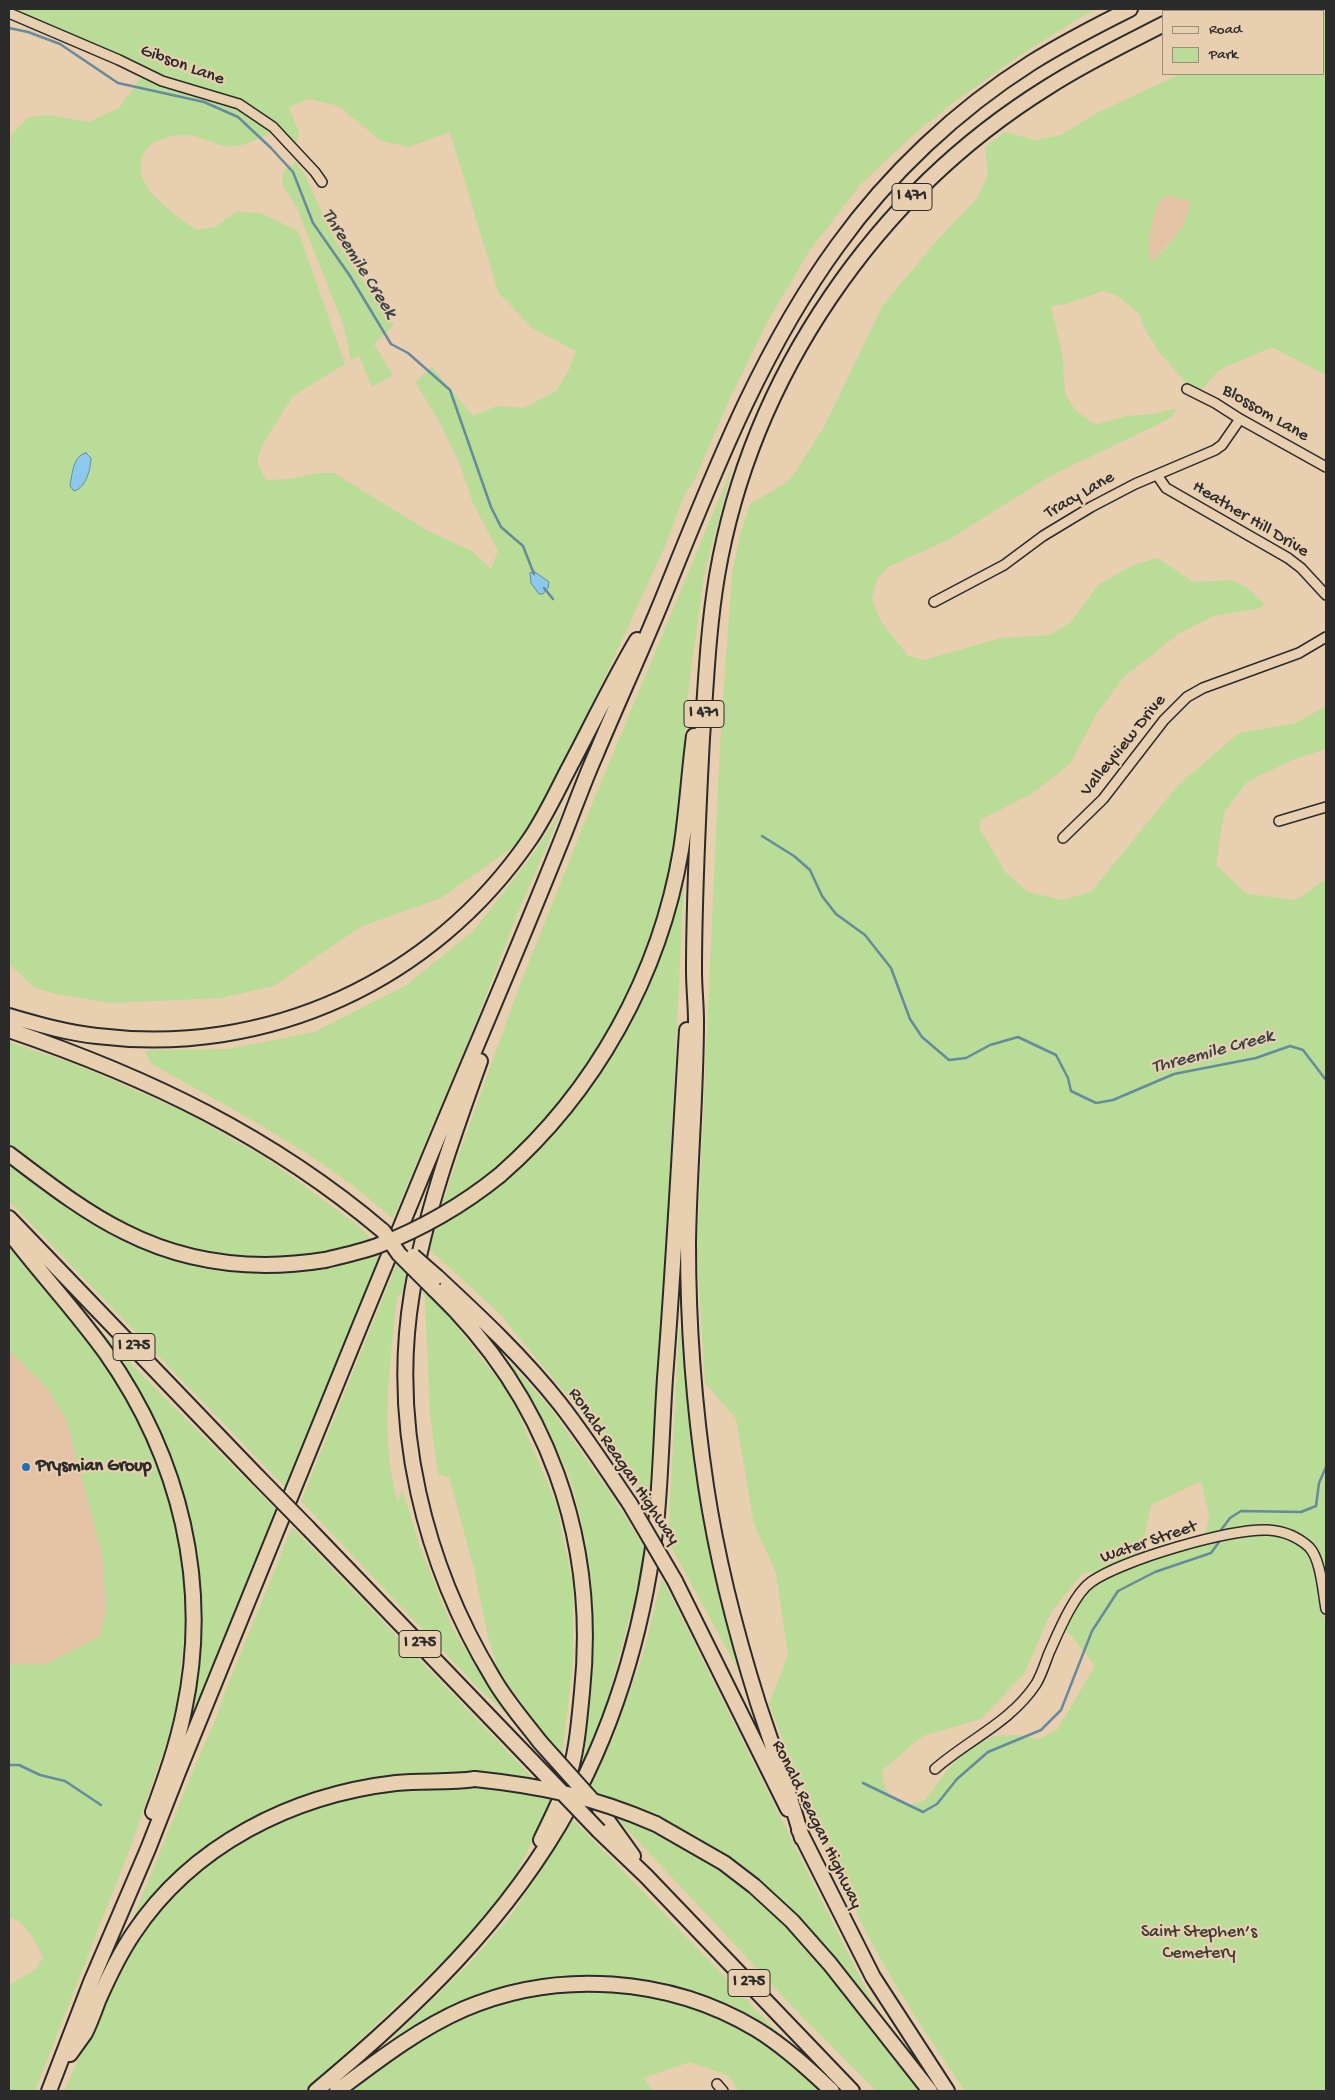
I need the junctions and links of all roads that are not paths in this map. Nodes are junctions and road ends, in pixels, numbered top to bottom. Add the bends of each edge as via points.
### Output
1 (1130, 9) edge
2 (9, 13) edge
3 (1162, 25) edge
4 (322, 182) dead end
5 (1187, 390) dead end
6 (1240, 419) junction
7 (1326, 467) edge
8 (1157, 475) junction
9 (1326, 595) edge
10 (934, 602) dead end
11 (659, 608) junction
12 (710, 632) junction
13 (1326, 636) edge
14 (1326, 806) edge
15 (1279, 821) dead end
16 (1063, 838) dead end
17 (694, 977) junction
18 (496, 1000) junction
19 (9, 1016) edge
20 (9, 1030) edge
21 (9, 1154) edge
22 (9, 1218) edge
23 (9, 1232) edge
24 (436, 1283) junction
25 (1326, 1609) edge
26 (935, 1769) dead end
27 (802, 1838) junction
28 (138, 1872) junction
29 (646, 1876) junction
30 (522, 1882) junction
31 (58, 2071) junction
32 (49, 2091) edge
33 (316, 2091) edge
34 (337, 2091) edge
35 (832, 2091) edge
36 (852, 2091) edge
37 (930, 2091) edge
38 (947, 2091) edge

1 - 11 highway, I 471 via 1026,66 986,96 915,156 854,224 776,342 746,402
2 - 4 street, Gibson Lane via 162,81 239,104 273,127
3 - 12 highway, I 471 via 1046,87 999,121 928,181 890,220 841,281 802,341 750,456 724,545
5 - 6 street, Blossom Lane
6 - 7 street, Blossom Lane
6 - 8 street, Tracy Lane via 1215,450
8 - 9 street, Heather Hill Drive via 1166,488 1288,558
8 - 10 street, Tracy Lane via 1088,508 1004,565
11 - 18 highway, I 471 via 593,760
11 - 19 highway via 611,685 531,838 502,877 473,908 405,964 364,988 314,1011 273,1024 208,1036 160,1040 96,1036
12 - 17 highway, I 471 via 701,768
12 - 21 highway, bridge via 681,851 671,898 632,1003 579,1090 526,1152 468,1200 376,1246 325,1260 294,1265 229,1264 165,1249 126,1233
13 - 16 street, Valleyview Drive via 1299,653 1203,688 1187,698 1164,720 1103,799
14 - 15 street
17 - 27 highway via 696,1016 688,1241 689,1308 701,1452 712,1520 742,1646
17 - 30 highway via 688,1013 657,1513 644,1603 627,1665 596,1752 569,1809
18 - 28 highway
18 - 29 highway, bridge via 486,1042 441,1174 412,1295 407,1414 419,1496 441,1572 457,1612 494,1680 540,1742 612,1824
20 - 24 highway, Ronald Reagan Highway, bridge via 111,1067 202,1109 298,1167 355,1208
22 - 29 highway, I 275, bridge
23 - 28 highway via 106,1353 140,1405 163,1456 184,1526 194,1607 192,1667 177,1741 148,1824
24 - 27 highway, Ronald Reagan Highway, bridge via 509,1345 586,1439 630,1504 674,1581
24 - 30 highway via 486,1346 534,1419 562,1488 575,1532 581,1569 586,1661 578,1731 567,1781
25 - 26 street, Water Street via 1316,1558 1310,1548 1287,1534 1269,1530 1244,1532 1201,1540 1143,1558 1096,1579 1084,1589 1059,1631 1036,1684 1011,1713
27 - 38 highway, Ronald Reagan Highway via 873,1976
28 - 31 highway
29 - 36 highway, I 275
30 - 33 highway via 464,1954
31 - 32 highway
31 - 37 highway, bridge via 85,2032 108,1978 133,1933 182,1877 233,1837 282,1812 338,1794 397,1783 475,1780 536,1786 591,1799 656,1824 730,1868 792,1921
34 - 35 highway via 403,2043 464,2009 532,1988 587,1983 664,1992 712,2008 757,2030

